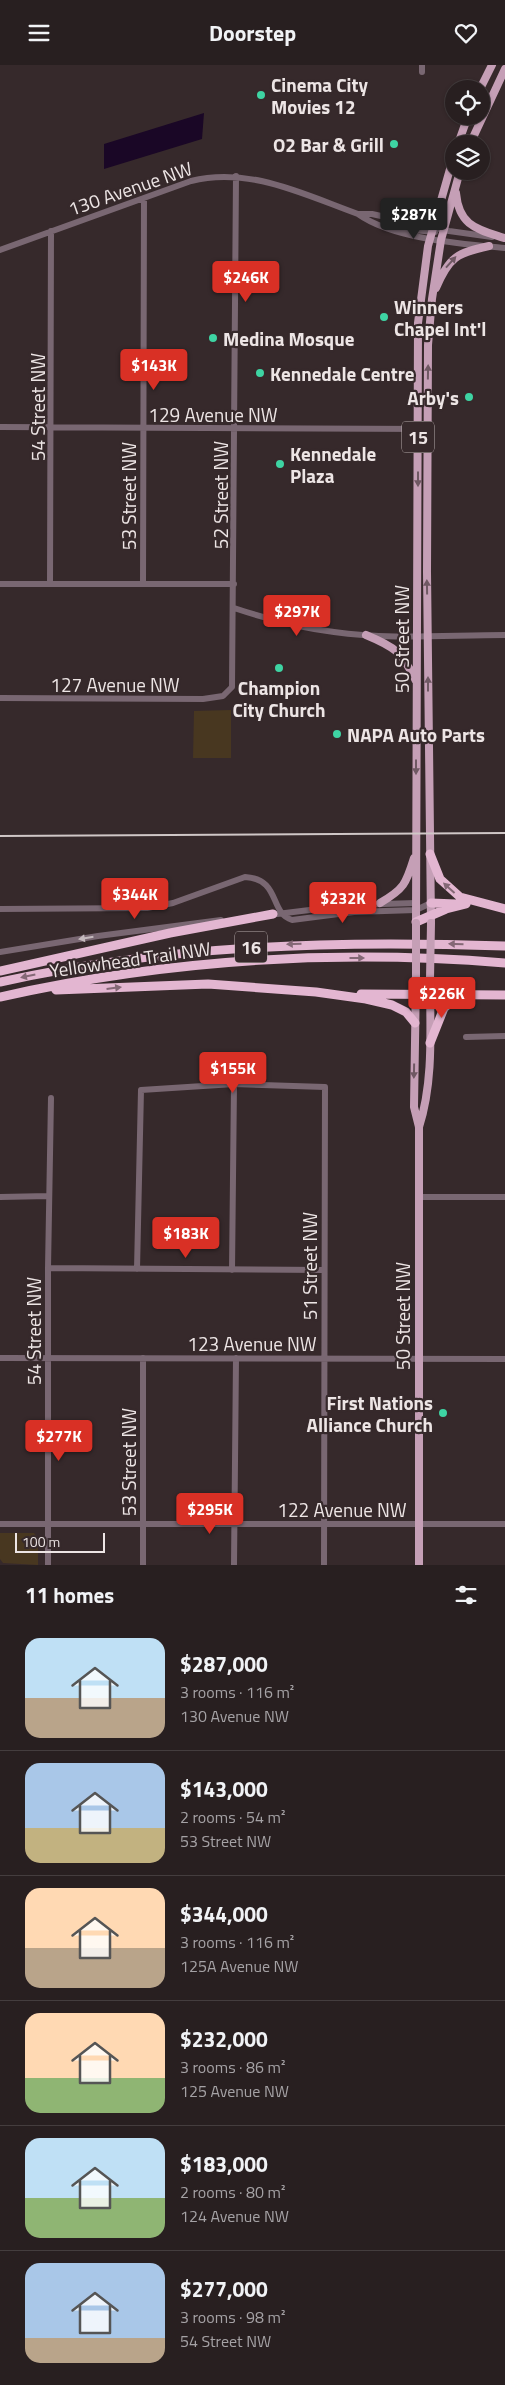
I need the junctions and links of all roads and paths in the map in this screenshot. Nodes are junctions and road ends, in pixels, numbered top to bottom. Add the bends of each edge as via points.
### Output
1 (492, 65) edge
2 (505, 69) edge
3 (484, 80) edge
4 (474, 135) edge
5 (236, 176) junction
6 (447, 180) edge
7 (458, 180) edge
8 (456, 186) junction
9 (144, 198) junction
10 (358, 214) junction
11 (443, 230) junction
12 (51, 231) junction
13 (431, 233) junction
14 (505, 239) edge
15 (441, 240) junction
16 (489, 246) junction
17 (505, 248) edge
18 (0, 250) edge
19 (432, 299) junction
20 (0, 427) edge
21 (52, 428) junction
22 (143, 428) junction
23 (235, 429) junction
24 (418, 429) junction
25 (427, 429) junction
26 (0, 584) edge
27 (50, 584) junction
28 (143, 584) junction
29 (234, 584) junction
30 (234, 608) junction
31 (366, 635) junction
32 (416, 635) junction
33 (428, 635) junction
34 (505, 635) edge
35 (417, 683) junction
36 (229, 693) joint
37 (0, 698) edge
38 (416, 852) junction
39 (430, 854) junction
40 (380, 903) junction
41 (431, 903) junction
42 (466, 904) junction
43 (484, 905) junction
44 (416, 907) junction
45 (0, 909) edge
46 (505, 909) edge
47 (278, 914) junction
48 (431, 919) junction
49 (416, 922) junction
50 (505, 946) edge
51 (0, 952) edge
52 (505, 963) edge
53 (0, 971) edge
54 (0, 982) edge
55 (30, 990) junction
56 (316, 992) junction
57 (415, 995) junction
58 (430, 995) junction
59 (458, 995) junction
60 (505, 995) edge
61 (0, 997) edge
62 (415, 1023) junction
63 (505, 1036) edge
64 (466, 1037) dead end
65 (430, 1043) junction
66 (234, 1084) junction
67 (51, 1097) dead end
68 (419, 1127) junction
69 (49, 1196) junction
70 (0, 1197) edge
71 (418, 1197) junction
72 (505, 1197) edge
73 (48, 1268) junction
74 (137, 1269) junction
75 (232, 1270) junction
76 (324, 1270) junction
77 (0, 1358) edge
78 (48, 1358) junction
79 (143, 1358) junction
80 (236, 1358) junction
81 (324, 1358) junction
82 (418, 1358) junction
83 (505, 1359) edge
84 (0, 1524) edge
85 (48, 1524) junction
86 (143, 1524) junction
87 (235, 1524) junction
88 (420, 1524) junction
89 (505, 1524) edge
90 (324, 1525) junction
91 (48, 1565) edge
92 (142, 1565) edge
93 (234, 1565) edge
94 (324, 1565) edge
95 (419, 1565) edge

1 - 3 main road
2 - 4 main road
5 - 9 street, 130 Avenue NW via 198,179
5 - 10 street, 130 Avenue NW via 274,184
5 - 23 street, 52 Street NW
6 - 13 main road, 50 Street NW / 15
7 - 8 main road, 50 Street NW
8 - 11 main road, 50 Street NW
8 - 14 main road via 458,207 466,220 477,229
9 - 12 street, 130 Avenue NW
9 - 22 street, 53 Street NW
10 - 13 street, 130 Avenue NW via 372,214
10 - 13 street, 130 Avenue NW via 397,230
11 - 13 street
11 - 14 street
11 - 15 main road, 50 Street NW
12 - 18 street, 130 Avenue NW
12 - 21 street, 54 Street NW
13 - 15 street
13 - 24 main road, 50 Street NW / 15 via 418,323
15 - 16 street
15 - 19 main road, 50 Street NW
16 - 17 street
19 -> 16 main road via 445,267 453,259 463,252
25 -> 19 main road, 50 Street NW / 15
20 - 21 street, 129 Avenue NW
21 - 22 street, 129 Avenue NW
21 - 27 street, 54 Street NW
22 - 23 street, 129 Avenue NW
22 - 28 street, 53 Street NW
23 - 24 street, 129 Avenue NW
23 - 29 street, 52 Street NW
24 - 25 street, 129 Avenue NW
24 -> 32 main road, 50 Street NW / 15
33 -> 25 main road, 50 Street NW / 15
26 - 27 street
27 - 28 street
28 - 29 street
29 - 30 street, 52 Street NW
30 - 31 street via 292,625
30 - 36 street, 52 Street NW via 234,681
31 - 32 street
31 - 35 main road via 400,653
32 - 33 street
32 - 35 main road, 50 Street NW
33 - 34 street
39 -> 33 main road, 50 Street NW
35 -> 38 main road, 50 Street NW
36 - 37 street, 127 Avenue NW via 219,698 203,699
38 - 40 main road via 406,883 396,894
38 - 44 main road, 50 Street NW
39 - 41 main road, 50 Street NW
43 -> 39 highway via 460,897 440,879
40 - 44 street
40 - 47 street
41 - 42 highway
41 - 44 main road
41 - 48 main road, 50 Street NW
42 - 43 highway
42 - 48 highway
43 - 46 highway
44 - 47 street via 295,920
44 - 49 main road, 50 Street NW
45 - 47 street via 147,908 173,903 245,877 266,884
47 -> 51 street via 192,923
47 - 53 highway via 170,933
48 - 49 highway
48 - 58 main road, 50 Street NW, bridge
49 - 57 main road, 50 Street NW, bridge
50 -> 54 highway, Yellowhead Trail NW / 16 via 278,945 130,959
55 -> 52 highway, Yellowhead Trail NW / 16 via 171,967 271,959 402,958
55 -> 56 highway via 208,984
55 - 61 highway, Yellowhead Trail NW / 16
56 - 57 highway
56 - 62 highway via 392,1005 406,1012
57 - 58 highway
57 - 62 main road, 50 Street NW
58 - 59 highway
58 - 65 main road, 50 Street NW
59 - 60 highway
59 - 65 highway via 444,1008
62 -> 68 main road, 50 Street NW via 414,1107
63 - 64 street
65 - 68 main road, 50 Street NW via 426,1106
66 - 74 street via 141,1090
66 - 75 street
66 - 76 street, 51 Street NW via 325,1087
67 - 69 street, 54 Street NW
68 - 71 main road, 50 Street NW
69 - 70 street
69 - 73 street, 54 Street NW
71 - 72 street
71 - 82 main road, 50 Street NW
73 - 74 street
73 - 78 street, 54 Street NW
74 - 75 street
75 - 76 street
76 - 81 street, 51 Street NW
77 - 78 street, 123 Avenue NW
78 - 79 street, 123 Avenue NW
78 - 85 street, 54 Street NW
79 - 80 street, 123 Avenue NW
79 - 86 street, 53 Street NW
80 - 81 street, 123 Avenue NW
80 - 87 street
81 - 82 street, 123 Avenue NW
81 - 90 street, 51 Street NW
82 - 83 street, 123 Avenue NW
82 - 88 main road, 50 Street NW
84 - 85 street, 122 Avenue NW
85 - 86 street, 122 Avenue NW
85 - 91 street, 54 Street NW
86 - 87 street, 122 Avenue NW
86 - 92 street, 53 Street NW
87 - 90 street, 122 Avenue NW
87 - 93 street
88 - 89 street, 122 Avenue NW
88 - 90 street, 122 Avenue NW
88 - 95 main road, 50 Street NW
90 - 94 street, 51 Street NW

